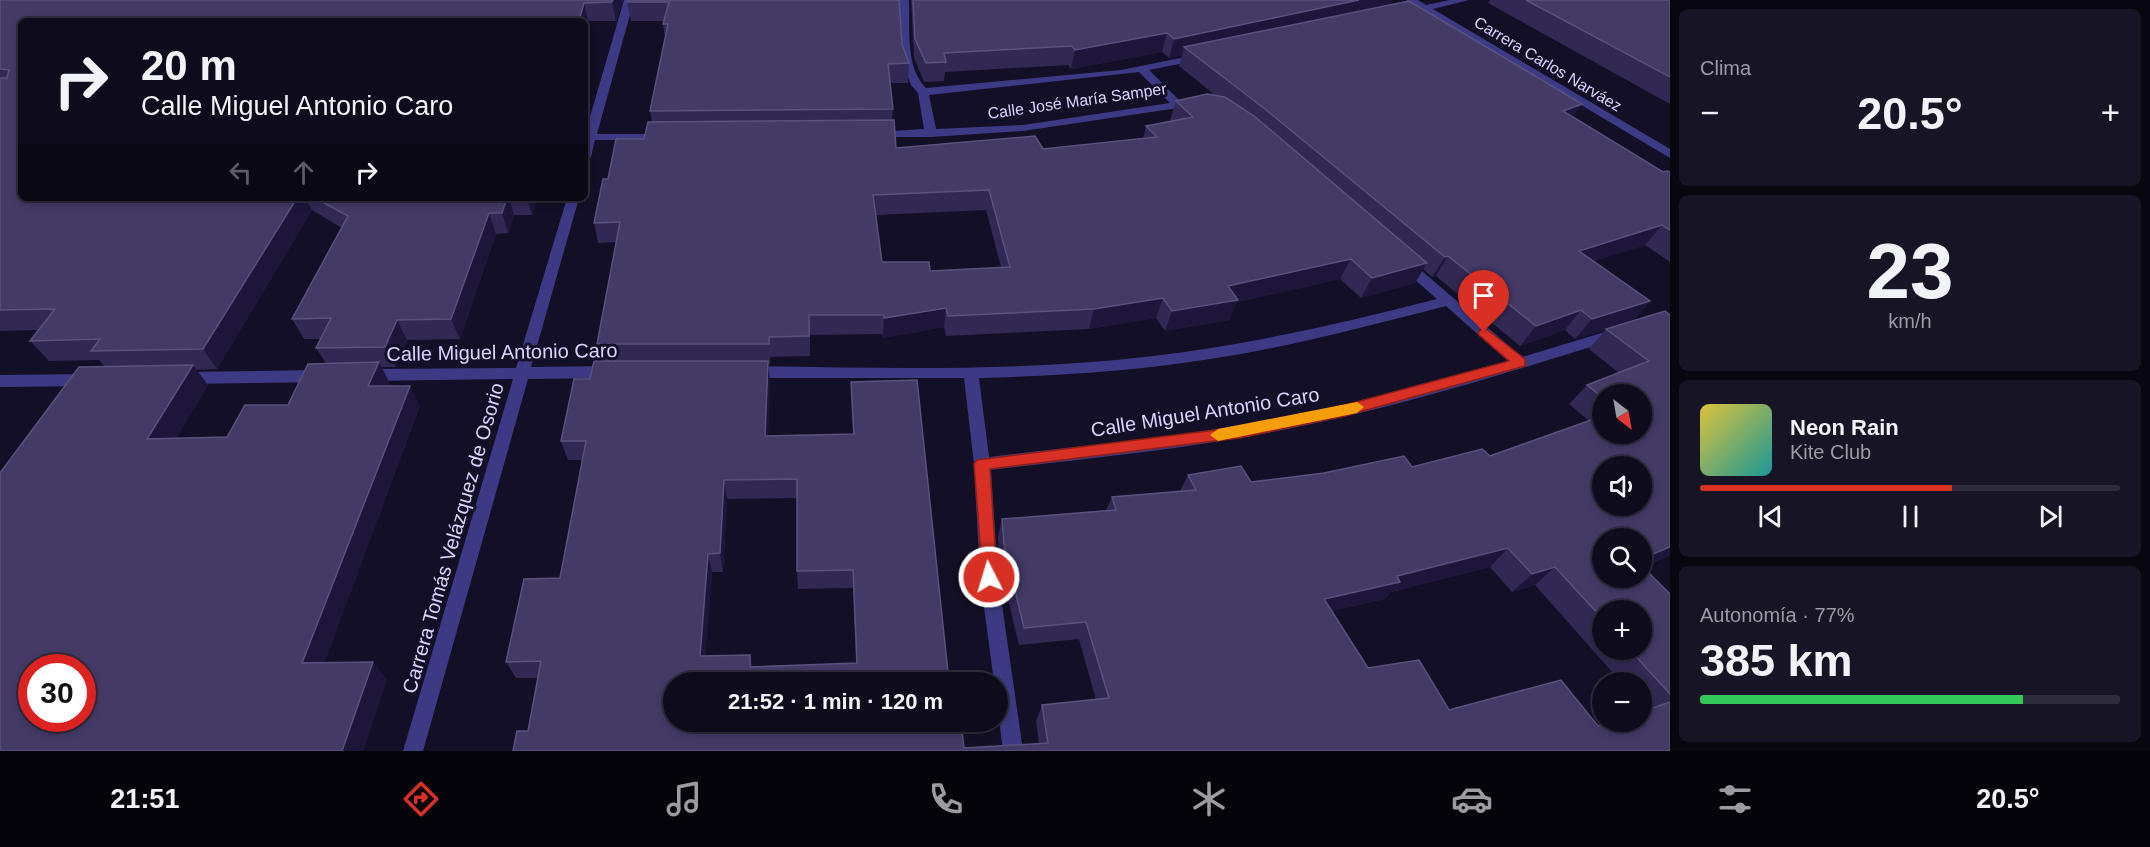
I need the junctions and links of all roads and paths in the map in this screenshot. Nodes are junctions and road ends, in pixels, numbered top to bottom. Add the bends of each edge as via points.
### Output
1 (629, 0) edge
2 (904, 0) edge
3 (1411, 0) edge
4 (1464, 0) edge
5 (1425, 8) junction
6 (1392, 15) edge
7 (1215, 54) edge
8 (1142, 69) junction
9 (923, 92) junction
10 (1178, 105) junction
11 (1212, 108) edge
12 (931, 134) junction
13 (859, 135) edge
14 (588, 137) edge
15 (680, 137) edge
16 (1670, 154) edge
17 (572, 201) edge
18 (1395, 255) edge
19 (1448, 301) junction
20 (1638, 326) edge
21 (1520, 363) junction
22 (523, 372) junction
23 (629, 372) edge
24 (735, 372) edge
25 (971, 373) junction
26 (167, 379) edge
27 (69, 380) junction
28 (107, 380) edge
29 (0, 381) edge
30 (56, 399) edge
31 (982, 464) junction
32 (413, 751) edge
33 (1013, 751) edge

1 - 14 street
2 - 9 street via 909,67 915,85
3 - 5 street, Carrera Carlos Narváez
4 - 5 street
5 - 6 street
5 - 16 street, Carrera Carlos Narváez
7 - 8 street, Calle José María Samper
8 - 9 street, Calle José María Samper
8 - 10 street, Calle José María Samper
9 - 12 street
10 - 11 street
10 - 12 street, Calle José María Samper via 1023,128
12 - 13 street, Calle José María Samper
14 - 15 street
17 - 22 street, Carrera Tomás Velázquez de Osorio
18 - 19 street
19 - 21 street
19 - 25 street via 1208,354
20 - 21 street, Calle Miguel Antonio Caro
21 - 31 street, Calle Miguel Antonio Caro via 1345,411 1239,432
22 - 23 street, Calle Miguel Antonio Caro
22 - 26 street, Calle Miguel Antonio Caro
22 - 32 street, Carrera Tomás Velázquez de Osorio
24 - 25 street
25 - 31 street
27 - 28 street
27 - 29 street
27 - 30 street
31 - 33 street via 989,577

